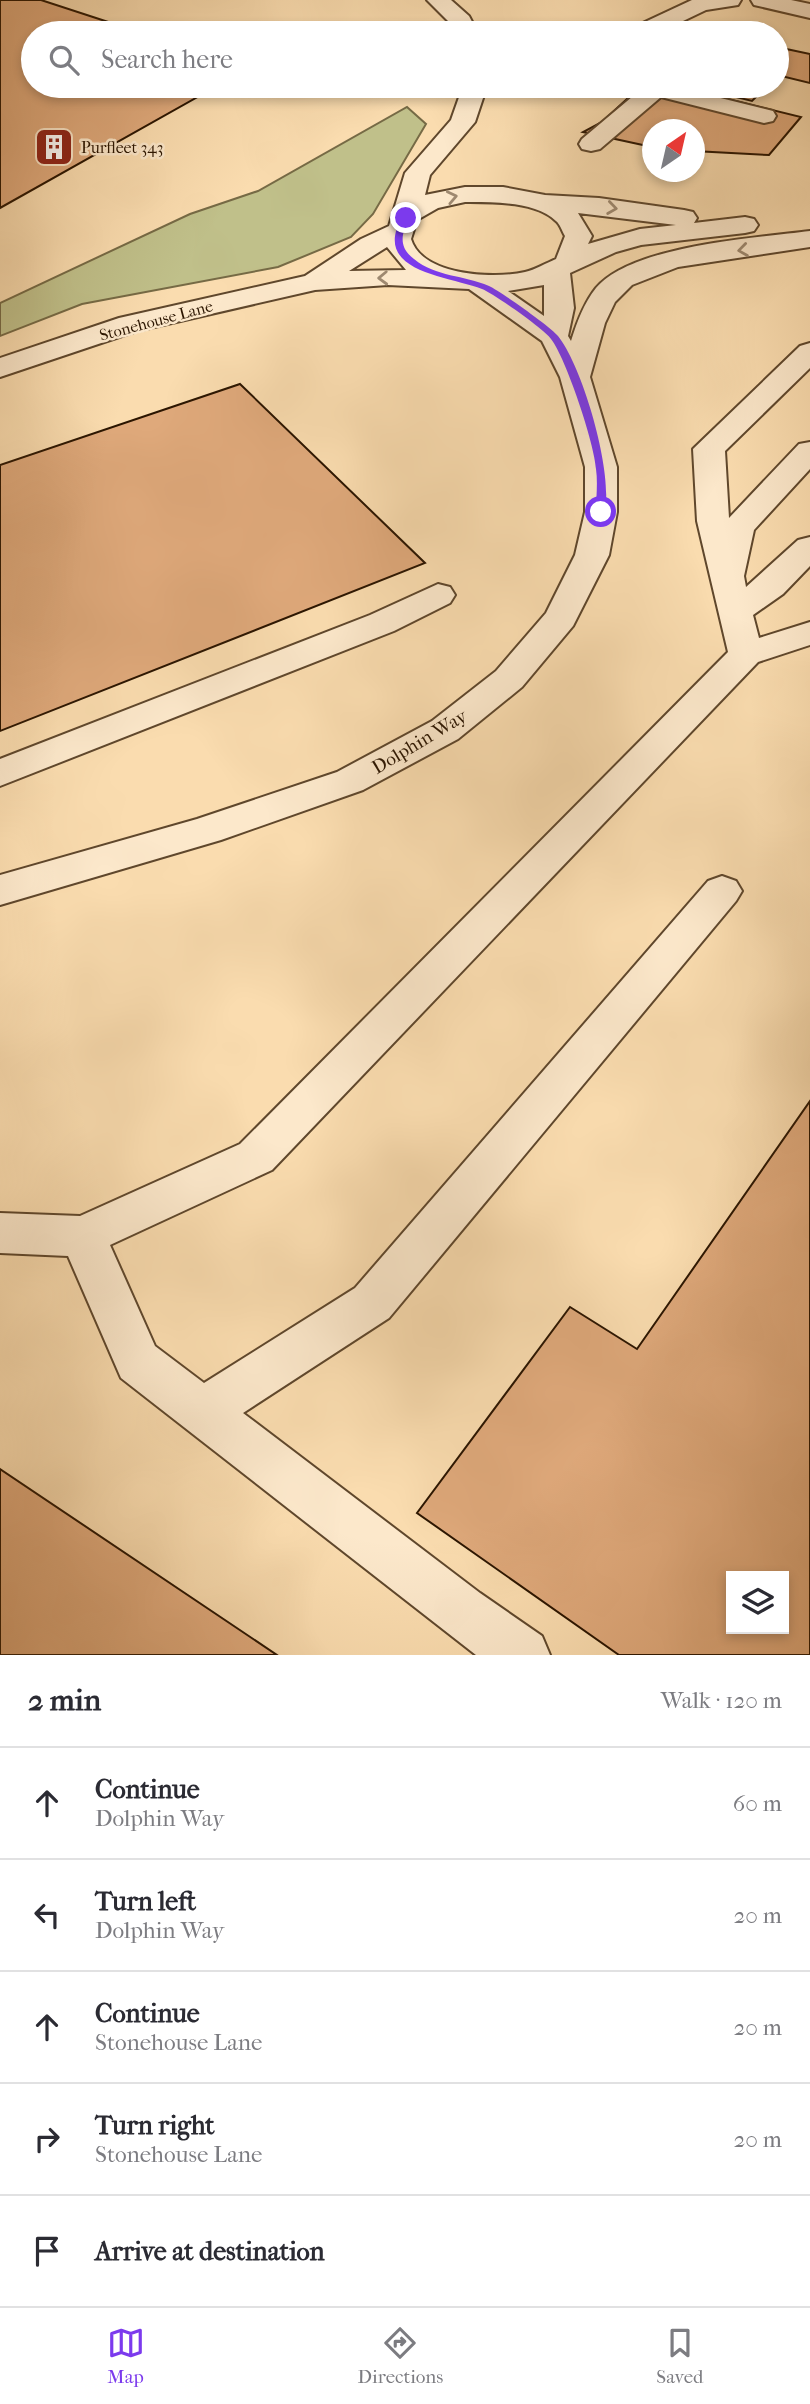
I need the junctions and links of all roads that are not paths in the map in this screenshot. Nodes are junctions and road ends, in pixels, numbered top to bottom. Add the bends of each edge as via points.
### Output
1 (438, 0) edge
2 (730, 0) edge
3 (762, 0) edge
4 (810, 11) edge
5 (461, 21) edge
6 (665, 21) edge
7 (471, 98) edge
8 (645, 98) edge
9 (692, 98) edge
10 (764, 116) dead end
11 (591, 144) dead end
12 (458, 158) junction
13 (536, 201) junction
14 (402, 225) junction
15 (745, 225) junction
16 (810, 228) edge
17 (810, 239) edge
18 (562, 266) junction
19 (451, 279) junction
20 (315, 282) junction
21 (479, 284) junction
22 (554, 337) junction
23 (810, 352) edge
24 (0, 368) edge
25 (575, 377) junction
26 (810, 451) edge
27 (810, 547) edge
28 (438, 595) dead end
29 (732, 595) junction
30 (810, 633) edge
31 (746, 654) junction
32 (0, 773) edge
33 (0, 890) edge
34 (722, 891) dead end
35 (0, 1233) edge
36 (83, 1236) junction
37 (202, 1412) junction
38 (523, 1655) edge

1 - 5 street
2 - 6 street via 701,4
3 - 4 street
7 - 12 street
8 - 11 street
9 - 10 street
12 - 13 street via 480,178
12 - 14 street via 418,173
14 -> 13 street, Stonehouse Lane via 419,208 458,195 482,193
13 -> 15 street, Stonehouse Lane
13 - 18 street, Stonehouse Lane via 574,224 577,250
14 - 19 street, Stonehouse Lane via 399,246 409,260
14 - 20 street, Stonehouse Lane
15 - 16 street, Stonehouse Lane
15 - 18 street, Stonehouse Lane via 640,237
17 -> 25 street via 674,261 628,276 607,293 591,320
18 - 21 street, Stonehouse Lane via 534,279
18 - 22 street
19 -> 20 street, Stonehouse Lane
19 - 21 street, Stonehouse Lane
20 - 24 street, Stonehouse Lane via 129,324
21 - 22 street, Dolphin Way
22 - 25 street, Dolphin Way
23 - 29 street via 709,449 713,521
25 - 33 street, Dolphin Way via 601,467 601,512 592,555 561,618 509,679 445,730 350,781 207,830
26 - 29 street via 738,528
27 - 29 street via 771,586
28 - 32 street via 382,623
29 - 31 street
30 - 31 street
31 - 36 street via 256,1157
34 - 37 street via 372,1303
35 - 36 street
36 - 37 street via 138,1362
37 - 38 street

